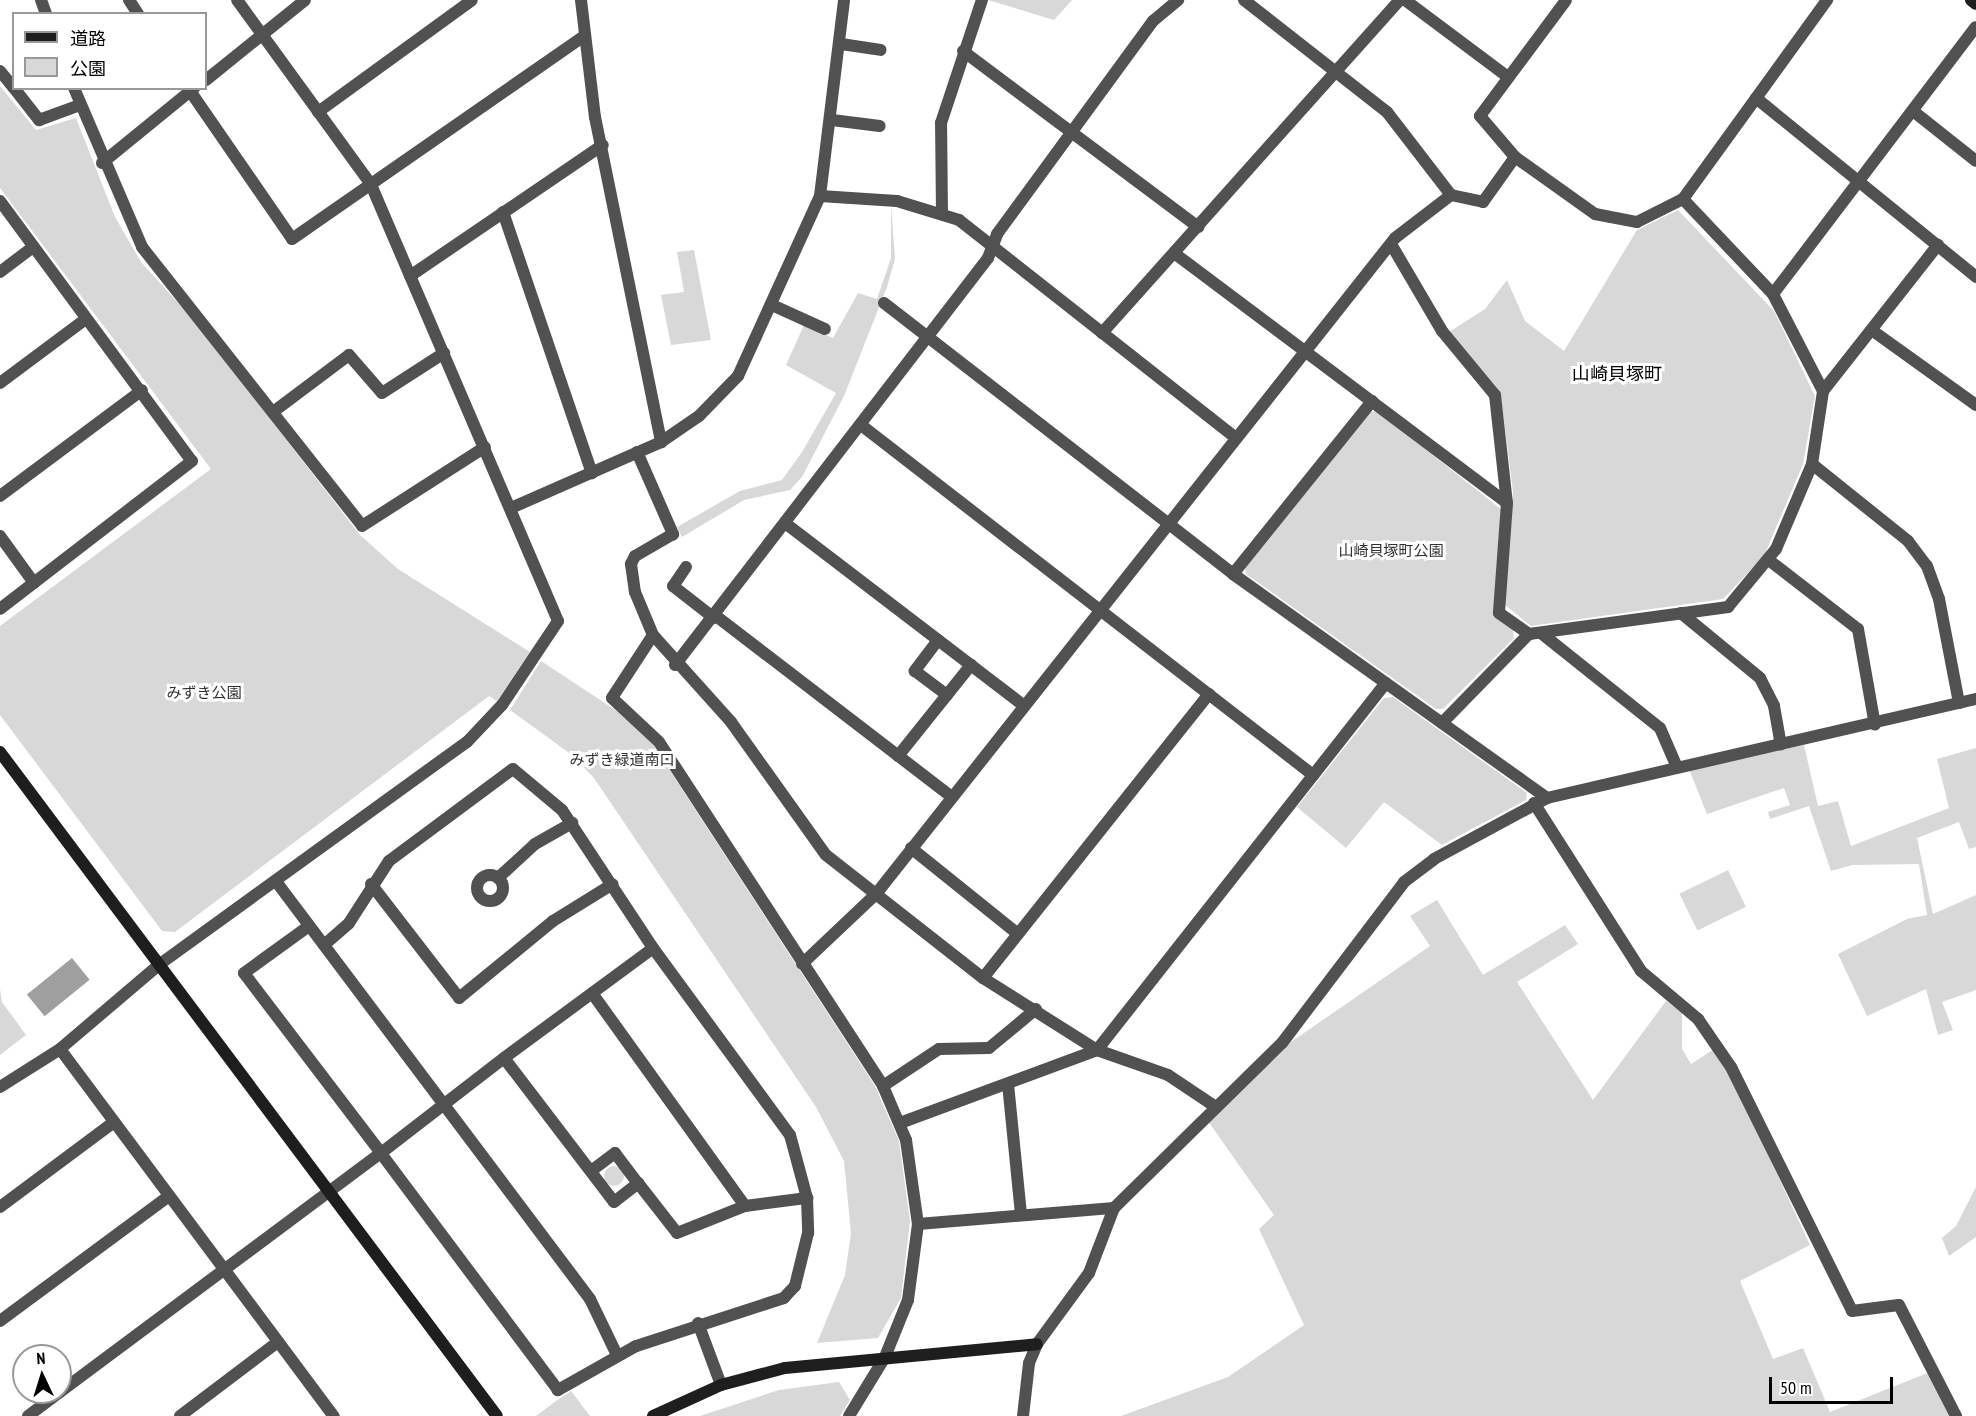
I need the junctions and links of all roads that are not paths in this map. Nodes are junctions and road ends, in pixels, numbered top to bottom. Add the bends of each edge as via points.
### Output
1 (237, 0) edge
2 (305, 0) edge
3 (472, 0) edge
4 (581, 0) edge
5 (844, 0) edge
6 (982, 0) edge
7 (1178, 0) edge
8 (1400, 0) edge
9 (1405, 0) edge
10 (1566, 0) edge
11 (1827, 0) edge
12 (1971, 0) edge
13 (1252, 2) edge
14 (1976, 4) edge
15 (1976, 27) edge
16 (262, 34) junction
17 (584, 36) junction
18 (842, 44) junction
19 (882, 50) dead end
20 (963, 51) junction
21 (1339, 70) junction
22 (0, 71) edge
23 (1508, 77) junction
24 (207, 79) edge
25 (12, 86) edge
26 (16, 90) edge
27 (75, 90) edge
28 (191, 90) edge
29 (1756, 98) junction
30 (80, 105) junction
31 (1914, 111) junction
32 (318, 112) junction
33 (832, 120) junction
34 (880, 126) dead end
35 (1071, 132) junction
36 (603, 145) junction
37 (1515, 157) junction
38 (1976, 161) edge
39 (102, 163) junction
40 (370, 183) junction
41 (1858, 183) junction
42 (1451, 195) junction
43 (820, 196) junction
44 (1683, 199) junction
45 (0, 201) edge
46 (503, 212) junction
47 (942, 213) junction
48 (1198, 227) junction
49 (1391, 244) junction
50 (1938, 245) junction
51 (33, 247) junction
52 (993, 247) junction
53 (1174, 253) junction
54 (0, 272) edge
55 (410, 276) junction
56 (1976, 277) edge
57 (1773, 294) junction
58 (884, 303) dead end
59 (772, 305) junction
60 (86, 319) junction
61 (825, 329) dead end
62 (1873, 331) junction
63 (1102, 333) junction
64 (928, 338) junction
65 (444, 353) junction
66 (1304, 353) junction
67 (0, 383) edge
68 (142, 390) junction
69 (1823, 392) junction
70 (1372, 401) junction
71 (1976, 405) edge
72 (273, 412) junction
73 (861, 425) junction
74 (1236, 438) junction
75 (661, 442) junction
76 (485, 447) junction
77 (637, 452) junction
78 (1812, 464) junction
79 (592, 473) junction
80 (0, 496) edge
81 (1507, 503) junction
82 (511, 508) junction
83 (785, 523) junction
84 (1168, 525) junction
85 (0, 536) edge
86 (1770, 561) junction
87 (686, 567) dead end
88 (1233, 574) junction
89 (34, 583) junction
90 (0, 609) edge
91 (1100, 609) junction
92 (1681, 613) junction
93 (715, 617) junction
94 (1535, 633) junction
95 (653, 635) junction
96 (938, 640) junction
97 (675, 665) junction
98 (971, 665) junction
99 (1386, 683) junction
100 (1209, 694) junction
101 (947, 695) junction
102 (1976, 699) edge
103 (1959, 703) junction
104 (1023, 705) junction
105 (1442, 723) junction
106 (1875, 725) junction
107 (1781, 744) junction
108 (1, 755) edge
109 (898, 756) junction
110 (1676, 765) junction
111 (1313, 775) junction
112 (951, 796) junction
113 (1546, 798) junction
114 (1534, 803) junction
115 (572, 823) junction
116 (911, 848) junction
117 (498, 878) dead end
118 (278, 884) junction
119 (371, 884) junction
120 (613, 884) junction
121 (876, 894) junction
122 (309, 926) junction
123 (1018, 934) junction
124 (324, 945) junction
125 (653, 948) junction
126 (160, 964) junction
127 (802, 964) junction
128 (983, 978) junction
129 (591, 993) junction
130 (1036, 1009) junction
131 (60, 1049) junction
132 (1097, 1050) junction
133 (504, 1058) junction
134 (1008, 1084) junction
135 (883, 1086) junction
136 (0, 1087) edge
137 (444, 1104) junction
138 (1216, 1107) junction
139 (114, 1122) junction
140 (900, 1123) junction
141 (381, 1153) junction
142 (591, 1171) junction
143 (638, 1183) junction
144 (329, 1190) junction
145 (169, 1196) junction
146 (807, 1198) junction
147 (745, 1206) junction
148 (0, 1207) edge
149 (1114, 1208) junction
150 (1021, 1214) junction
151 (918, 1224) junction
152 (225, 1269) junction
153 (0, 1321) edge
154 (698, 1323) junction
155 (278, 1342) junction
156 (1037, 1344) junction
157 (617, 1355) junction
158 (885, 1357) junction
159 (72, 1383) edge
160 (721, 1385) junction
161 (44, 1404) edge
162 (28, 1416) edge
163 (180, 1416) edge
164 (334, 1416) edge
165 (496, 1416) edge
166 (653, 1416) edge
167 (849, 1416) edge
168 (1023, 1416) edge
169 (1956, 1416) edge

1 - 16 street
2 - 16 street
3 - 32 street
4 - 17 street
5 - 18 street
6 - 20 street
7 - 35 street via 1153,21
8 - 21 street
9 - 23 street
10 - 23 street
11 - 29 street
12 - 14 street
13 - 21 street
15 - 31 street
16 - 24 street
16 - 32 street
17 - 36 street
17 - 40 street
18 - 19 street
18 - 33 street
20 - 35 street
20 - 47 street via 941,123
21 - 42 street via 1387,112
21 - 48 street
22 - 25 street
23 - 37 street via 1480,116
26 - 30 street via 39,120
27 - 30 street
28 - 39 street
28 - 40 street via 292,239
29 - 41 street
29 - 44 street
30 - 39 street
31 - 38 street
31 - 41 street
32 - 40 street
33 - 34 street
33 - 43 street
35 - 48 street
35 - 52 street
36 - 46 street
36 - 75 street
37 - 42 street via 1483,202
37 - 44 street via 1595,214 1637,222
39 - 72 street via 142,247
40 - 55 street
41 - 50 street
41 - 57 street
42 - 49 street
43 - 47 street via 897,201
43 - 59 street
44 - 57 street
45 - 51 street
46 - 55 street
46 - 79 street
47 - 52 street
48 - 53 street
49 - 66 street
49 - 81 street via 1442,331 1495,395
50 - 56 street
50 - 62 street
51 - 54 street
51 - 60 street
52 - 63 street
52 - 64 street
53 - 63 street
53 - 66 street
55 - 65 street
57 - 69 street
58 - 64 street
59 - 61 street
59 - 75 street via 738,376 699,416
60 - 67 street
60 - 68 street
62 - 69 street
62 - 71 street
63 - 74 street
64 - 73 street
64 - 84 street
65 - 72 street via 382,393 349,355
65 - 76 street
66 - 70 street
66 - 74 street
68 - 80 street
68 - 89 street via 192,461
69 - 78 street
70 - 81 street
70 - 88 street
72 - 76 street via 362,526
73 - 83 street
73 - 91 street
74 - 84 street
75 - 77 street
76 - 82 street
77 - 79 street
77 - 95 street via 673,534 634,556 631,564 634,592
78 - 86 street
78 - 103 street via 1908,541 1927,566 1939,599
79 - 82 street
81 - 94 street via 1499,613
82 - 118 street via 558,621 502,705 467,742 383,798
83 - 93 street
83 - 96 street
84 - 88 street
84 - 91 street
85 - 89 street
86 - 92 street via 1728,607
86 - 106 street via 1858,629
87 - 93 street via 673,586
88 - 99 street
89 - 90 street
91 - 100 street
91 - 104 street
92 - 94 street
92 - 107 street via 1760,678 1774,706
93 - 97 street
93 - 109 street
94 - 105 street
94 - 110 street via 1660,728
95 - 97 street
95 - 127 street via 612,698 650,729
96 - 98 street
96 - 101 street via 915,671
97 - 121 street via 731,722 826,855
98 - 101 street
98 - 104 street
99 - 105 street
99 - 111 street
100 - 111 street
100 - 123 street
101 - 109 street
102 - 103 street
103 - 106 street
104 - 112 street
105 - 113 street
106 - 107 street
107 - 110 street
108 - 126 street
109 - 112 street
110 - 113 street
111 - 132 street
112 - 116 street
113 - 114 street
114 - 138 street via 1452,846 1404,882 1282,1043
114 - 169 street via 1641,970 1698,1019 1731,1067 1852,1311 1899,1305
115 - 117 street via 535,844
115 - 119 street via 513,769 389,861
115 - 120 street
116 - 121 street
116 - 123 street
118 - 122 street
118 - 126 street
119 - 120 street via 459,998 553,921
119 - 124 street via 349,923
120 - 125 street
121 - 127 street
121 - 128 street
122 - 124 street
122 - 141 street via 244,973
123 - 128 street
124 - 137 street
125 - 129 street
125 - 146 street via 784,1123 800,1158
126 - 131 street
126 - 144 street
127 - 135 street
128 - 130 street
129 - 133 street
129 - 147 street
130 - 132 street
130 - 135 street via 989,1048 939,1049
131 - 136 street
131 - 139 street
132 - 134 street
132 - 138 street via 1168,1075
133 - 137 street
133 - 142 street
134 - 140 street
134 - 150 street
135 - 140 street
137 - 141 street
137 - 157 street via 590,1299
138 - 149 street
139 - 145 street
139 - 148 street
140 - 151 street
141 - 144 street
141 - 157 street via 558,1390
142 - 143 street via 615,1153
142 - 143 street via 614,1202
143 - 147 street via 677,1233
144 - 152 street
144 - 165 street
145 - 152 street
145 - 153 street
146 - 147 street
146 - 154 street via 804,1265 795,1287 784,1298
149 - 150 street
149 - 156 street via 1089,1273
150 - 151 street
151 - 158 street via 908,1300
152 - 155 street
152 - 159 street
154 - 157 street
154 - 160 street
155 - 163 street
155 - 164 street
156 - 158 street
156 - 168 street via 1029,1363
158 - 160 street via 785,1368
158 - 167 street
160 - 166 street
161 - 162 street

